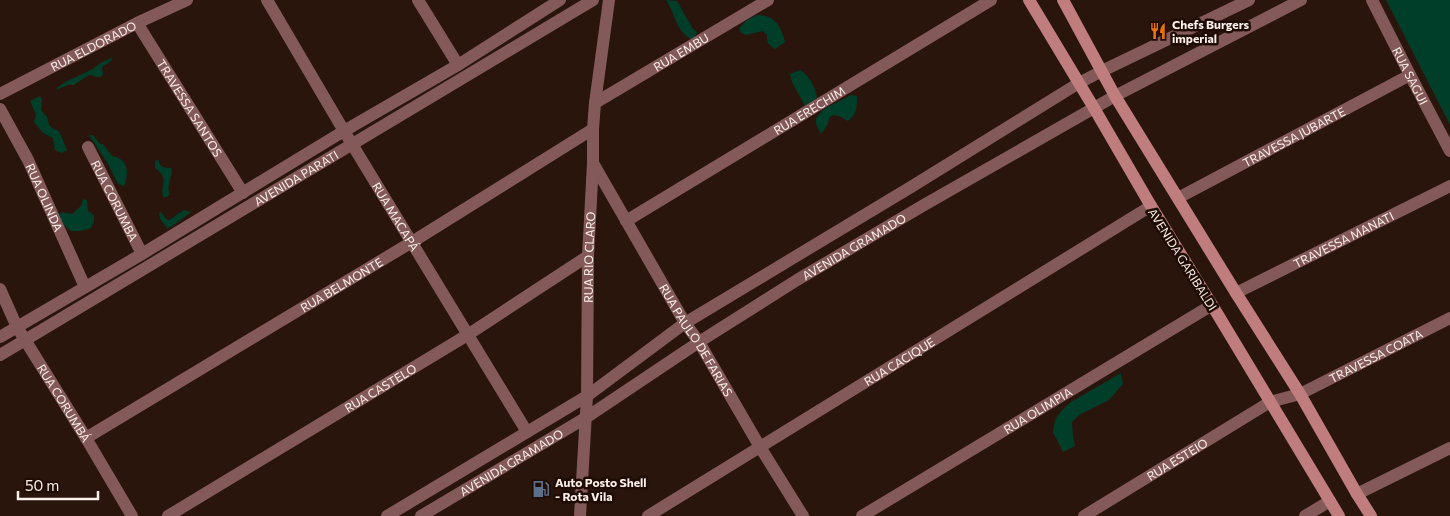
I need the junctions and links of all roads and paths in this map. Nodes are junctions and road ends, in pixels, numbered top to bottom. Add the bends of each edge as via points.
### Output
1 (187, 0) edge
2 (267, 0) edge
3 (418, 0) edge
4 (560, 0) edge
5 (593, 0) edge
6 (609, 0) edge
7 (768, 0) edge
8 (991, 0) edge
9 (1029, 0) edge
10 (1063, 0) edge
11 (1249, 0) edge
12 (1301, 0) edge
13 (1372, 0) edge
14 (137, 23) junction
15 (458, 65) junction
16 (1102, 71) junction
17 (1410, 75) junction
18 (1079, 83) junction
19 (0, 94) edge
20 (1115, 96) junction
21 (594, 103) junction
22 (1094, 108) junction
23 (0, 109) edge
24 (593, 129) junction
25 (344, 131) junction
26 (352, 145) junction
27 (88, 147) dead end
28 (1450, 151) edge
29 (593, 163) junction
30 (1450, 186) edge
31 (911, 187) junction
32 (243, 193) junction
33 (1178, 198) junction
34 (924, 205) junction
35 (1151, 206) junction
36 (626, 222) junction
37 (412, 242) junction
38 (142, 254) junction
39 (588, 256) junction
40 (784, 263) junction
41 (796, 280) junction
42 (85, 287) junction
43 (0, 289) edge
44 (1236, 293) junction
45 (1212, 305) junction
46 (1450, 318) edge
47 (685, 323) junction
48 (17, 327) junction
49 (469, 334) junction
50 (0, 337) edge
51 (26, 341) junction
52 (698, 342) junction
53 (0, 355) edge
54 (1300, 394) junction
55 (588, 396) junction
56 (1270, 402) junction
57 (587, 417) junction
58 (527, 432) junction
59 (86, 438) junction
60 (760, 447) junction
61 (1450, 448) edge
62 (1357, 494) junction
63 (1330, 501) junction
64 (132, 516) edge
65 (168, 516) edge
66 (387, 516) edge
67 (421, 516) edge
68 (580, 516) edge
69 (648, 516) edge
70 (803, 516) edge
71 (862, 516) edge
72 (1084, 516) edge
73 (1306, 516) edge
74 (1339, 516) edge
75 (1371, 516) edge

1 - 14 street, RUA ELDORADO
2 - 25 street, RUA MACAPÁ
3 - 15 street
4 - 15 street, AVENIDA PARATI
5 - 26 street, AVENIDA PARATI
6 - 21 street, RUA RIO CLARO
7 - 21 street, RUA EMBU
8 - 36 street, RUA ERECHIM
9 - 18 main road, AVENIDA GARIBALDI
10 - 16 main road
11 - 16 street, AVENIDA GRAMADO
12 - 20 street, AVENIDA GRAMADO
13 - 17 street, RUA SAGUI
14 - 19 street, RUA ELDORADO
14 - 32 street, TRAVESSA SANTOS
15 - 25 street, AVENIDA PARATI
16 - 18 street, AVENIDA GRAMADO
16 - 20 main road
17 - 28 street, RUA SAGUI
17 - 33 street, TRAVESSA JUBARTE
18 - 22 main road, AVENIDA GARIBALDI
18 - 31 street, AVENIDA GRAMADO
20 - 22 street, AVENIDA GRAMADO
20 - 33 main road
21 - 24 street, RUA RIO CLARO
22 - 34 street, AVENIDA GRAMADO
22 - 35 main road, AVENIDA GARIBALDI
23 - 42 street, RUA OLINDA via 28,160
24 - 29 street, RUA RIO CLARO
24 - 37 street, RUA BELMONTE
25 - 26 street, RUA MACAPÁ
25 - 32 street, AVENIDA PARATI
26 - 37 street, RUA MACAPÁ
26 - 51 street, AVENIDA PARATI
27 - 38 street, RUA CORUMBA
29 - 36 street, RUA PAULO DE FARIAS
29 - 39 street, RUA RIO CLARO
30 - 44 street, TRAVESSA MANATI
31 - 34 street
31 - 40 street, AVENIDA GRAMADO
32 - 38 street, AVENIDA PARATI
33 - 44 main road
34 - 41 street, AVENIDA GRAMADO
35 - 45 main road, AVENIDA GARIBALDI
35 - 60 street, RUA CACIQUE
36 - 47 street, RUA PAULO DE FARIAS
37 - 49 street, RUA MACAPÁ
37 - 59 street, RUA BELMONTE
38 - 42 street, AVENIDA PARATI
39 - 49 street, RUA CASTELO
39 - 55 street, RUA RIO CLARO
40 - 41 street
40 - 47 street, AVENIDA GRAMADO
41 - 52 street, AVENIDA GRAMADO
42 - 48 street, AVENIDA PARATI
43 - 48 street, RUA CORUMBÁ
44 - 54 main road
45 - 56 main road, AVENIDA GARIBALDI
45 - 71 street, RUA OLIMPIA
46 - 54 street, TRAVESSA COATA
47 - 52 street, RUA PAULO DE FARIAS
47 - 55 street, AVENIDA GRAMADO
48 - 50 street, AVENIDA PARATI
48 - 51 street, RUA CORUMBÁ
49 - 58 street, RUA MACAPÁ
49 - 65 street, RUA CASTELO
51 - 53 street, AVENIDA PARATI
51 - 59 street, RUA CORUMBÁ
52 - 57 street, AVENIDA GRAMADO
52 - 60 street, RUA PAULO DE FARIAS
54 - 56 street, TRAVESSA COATA
54 - 62 main road
55 - 57 street, RUA RIO CLARO
55 - 58 street, AVENIDA GRAMADO
56 - 63 main road, AVENIDA GARIBALDI
56 - 72 street, RUA ESTEIO
57 - 67 street, AVENIDA GRAMADO
57 - 68 street, RUA RIO CLARO
58 - 66 street, AVENIDA GRAMADO
59 - 64 street, RUA CORUMBÁ
60 - 69 street, RUA CACIQUE
60 - 70 street, RUA PAULO DE FARIAS
61 - 62 street
62 - 75 main road
63 - 73 street
63 - 74 main road, AVENIDA GARIBALDI

